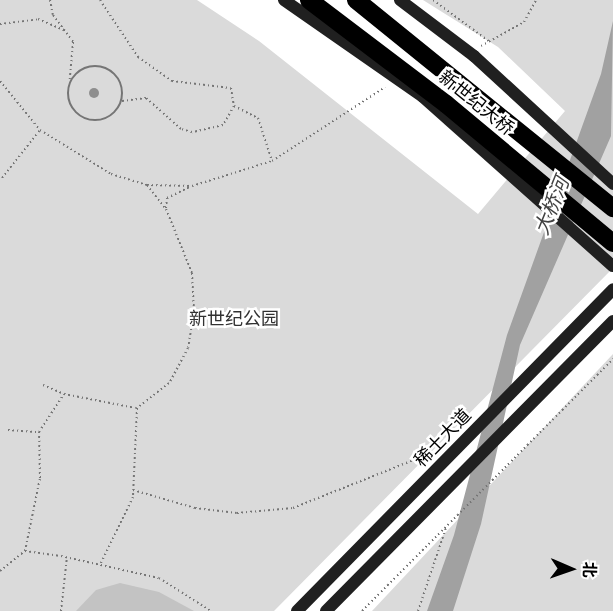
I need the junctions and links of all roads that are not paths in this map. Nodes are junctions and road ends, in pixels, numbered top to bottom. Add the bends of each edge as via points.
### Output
1 (284, 0) edge
2 (309, 0) edge
3 (356, 0) edge
4 (400, 0) edge
5 (613, 184) edge
6 (613, 208) edge
7 (613, 243) edge
8 (613, 266) edge
9 (613, 289) edge
10 (613, 321) edge
11 (297, 611) edge
12 (326, 611) edge

1 - 8 main road via 423,97
2 - 7 highway, 新世纪大桥 via 446,104
3 - 6 highway, 新世纪大桥
4 - 5 main road via 474,56
9 - 11 main road, 稀土大道
10 - 12 main road

